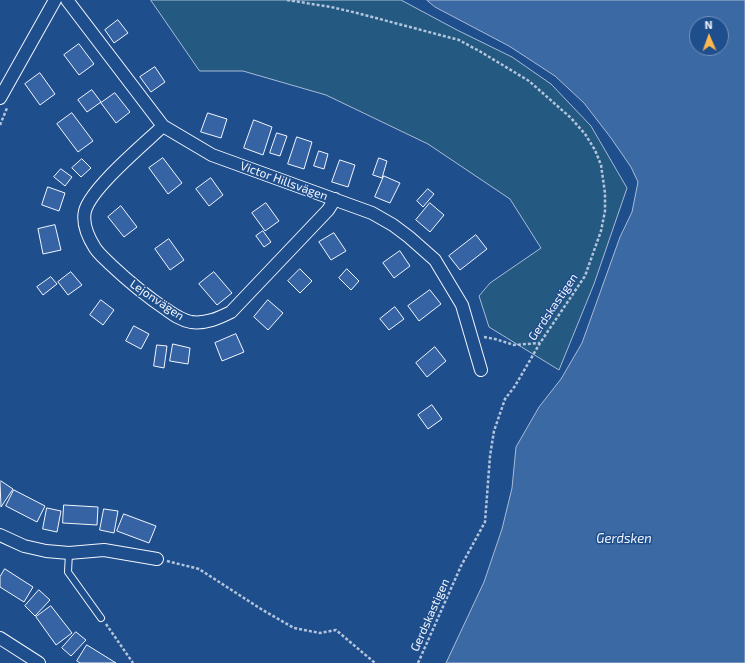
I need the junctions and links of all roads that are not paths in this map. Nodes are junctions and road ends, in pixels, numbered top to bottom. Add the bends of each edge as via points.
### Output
1 (55, 0) edge
2 (67, 0) edge
3 (0, 98) edge
4 (163, 126) junction
5 (335, 199) junction
6 (481, 370) dead end
7 (0, 535) edge
8 (69, 553) junction
9 (157, 559) road end
10 (101, 618) road end
11 (0, 638) edge
12 (38, 663) edge

1 - 3 street
2 - 4 street, Victor Hillsvägen
4 - 5 street, Victor Hillsvägen via 212,155
4 - 5 street, Lejonvägen via 107,179 89,201 84,222 96,250 127,281 181,319 206,322 232,312 328,210
5 - 6 street, Victor Hillsvägen via 372,212 409,237 435,260 462,305
7 - 8 street via 31,548
8 - 9 street via 104,550
8 - 10 lane via 68,572
11 - 12 street

